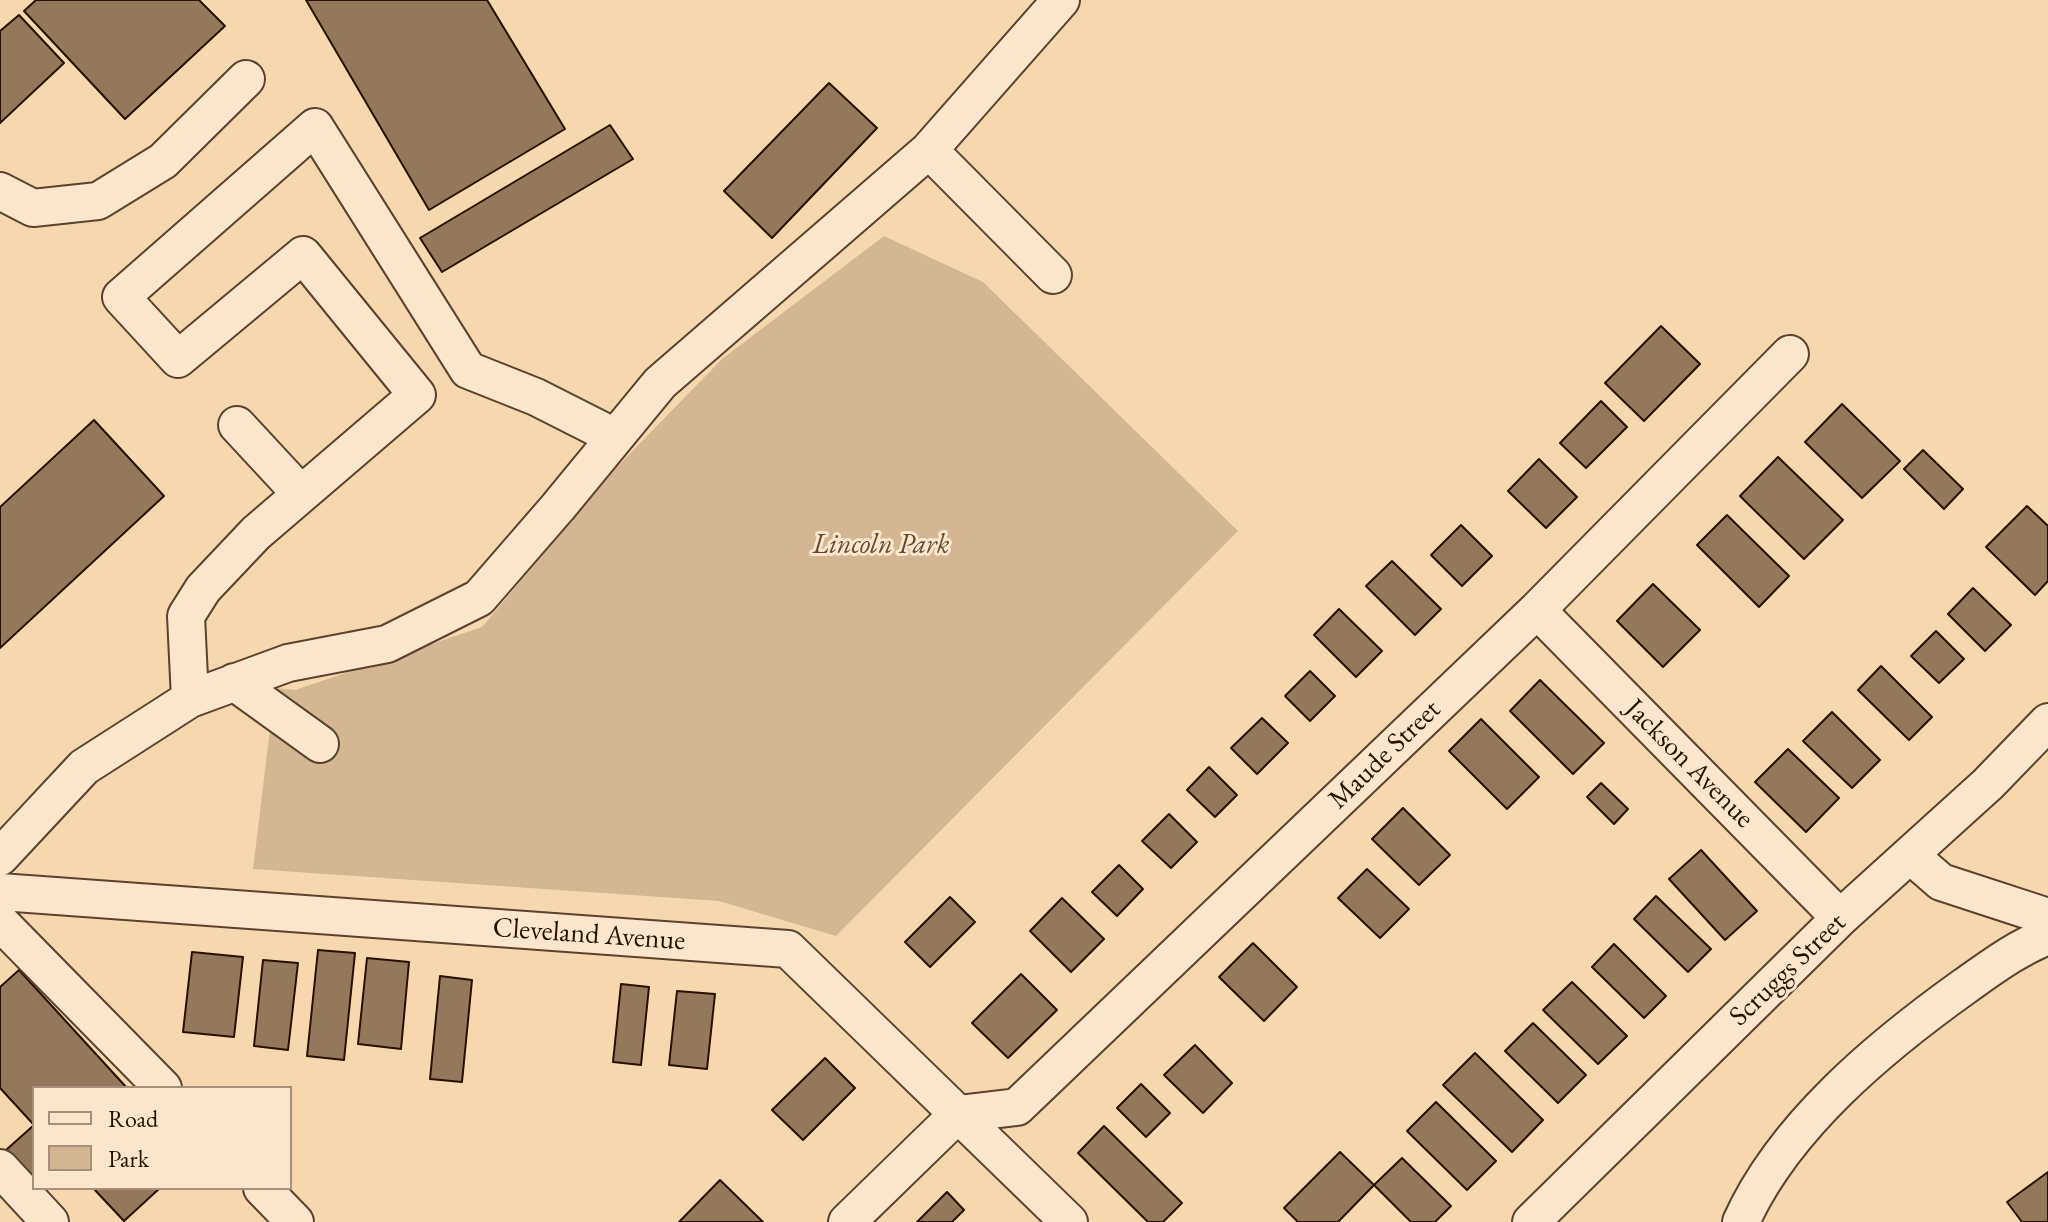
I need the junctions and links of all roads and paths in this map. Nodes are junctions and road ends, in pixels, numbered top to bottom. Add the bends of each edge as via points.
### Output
1 (1061, 0) edge
2 (246, 79) dead end
3 (929, 150) junction
4 (0, 191) edge
5 (1053, 275) dead end
6 (1790, 354) dead end
7 (237, 425) dead end
8 (615, 437) junction
9 (301, 494) junction
10 (1537, 610) junction
11 (234, 682) junction
12 (190, 699) junction
13 (2048, 722) edge
14 (320, 744) dead end
15 (1910, 855) junction
16 (0, 857) edge
17 (0, 892) edge
18 (2048, 917) edge
19 (1840, 918) junction
20 (0, 922) edge
21 (2048, 936) edge
22 (161, 1086) edge
23 (958, 1114) junction
24 (0, 1168) edge
25 (264, 1190) edge
26 (50, 1222) edge
27 (295, 1222) edge
28 (847, 1222) edge
29 (1069, 1222) edge
30 (1531, 1222) edge
31 (1741, 1222) edge

1 - 3 street
2 - 4 street via 163,161 98,201 33,208
3 - 5 street
3 - 8 street via 660,383
6 - 10 street, Maude Street
7 - 9 street
8 - 9 street via 468,370 315,127 121,297 178,359 303,255 417,395
8 - 11 street via 479,598 387,644 288,663
9 - 12 street via 203,589 186,616
10 - 19 street, Jackson Avenue
10 - 23 street, Maude Street via 1017,1107
11 - 12 street
11 - 14 street
12 - 16 street via 84,767
13 - 15 street, Scruggs Street
15 - 18 street via 1941,882
15 - 19 street, Scruggs Street
17 - 23 street, Cleveland Avenue via 788,949
19 - 30 street, Scruggs Street
20 - 22 street
21 - 31 street via 2022,947 1913,1023 1837,1093 1787,1147
23 - 28 street
23 - 29 street, Cleveland Avenue
24 - 26 street
25 - 27 street

